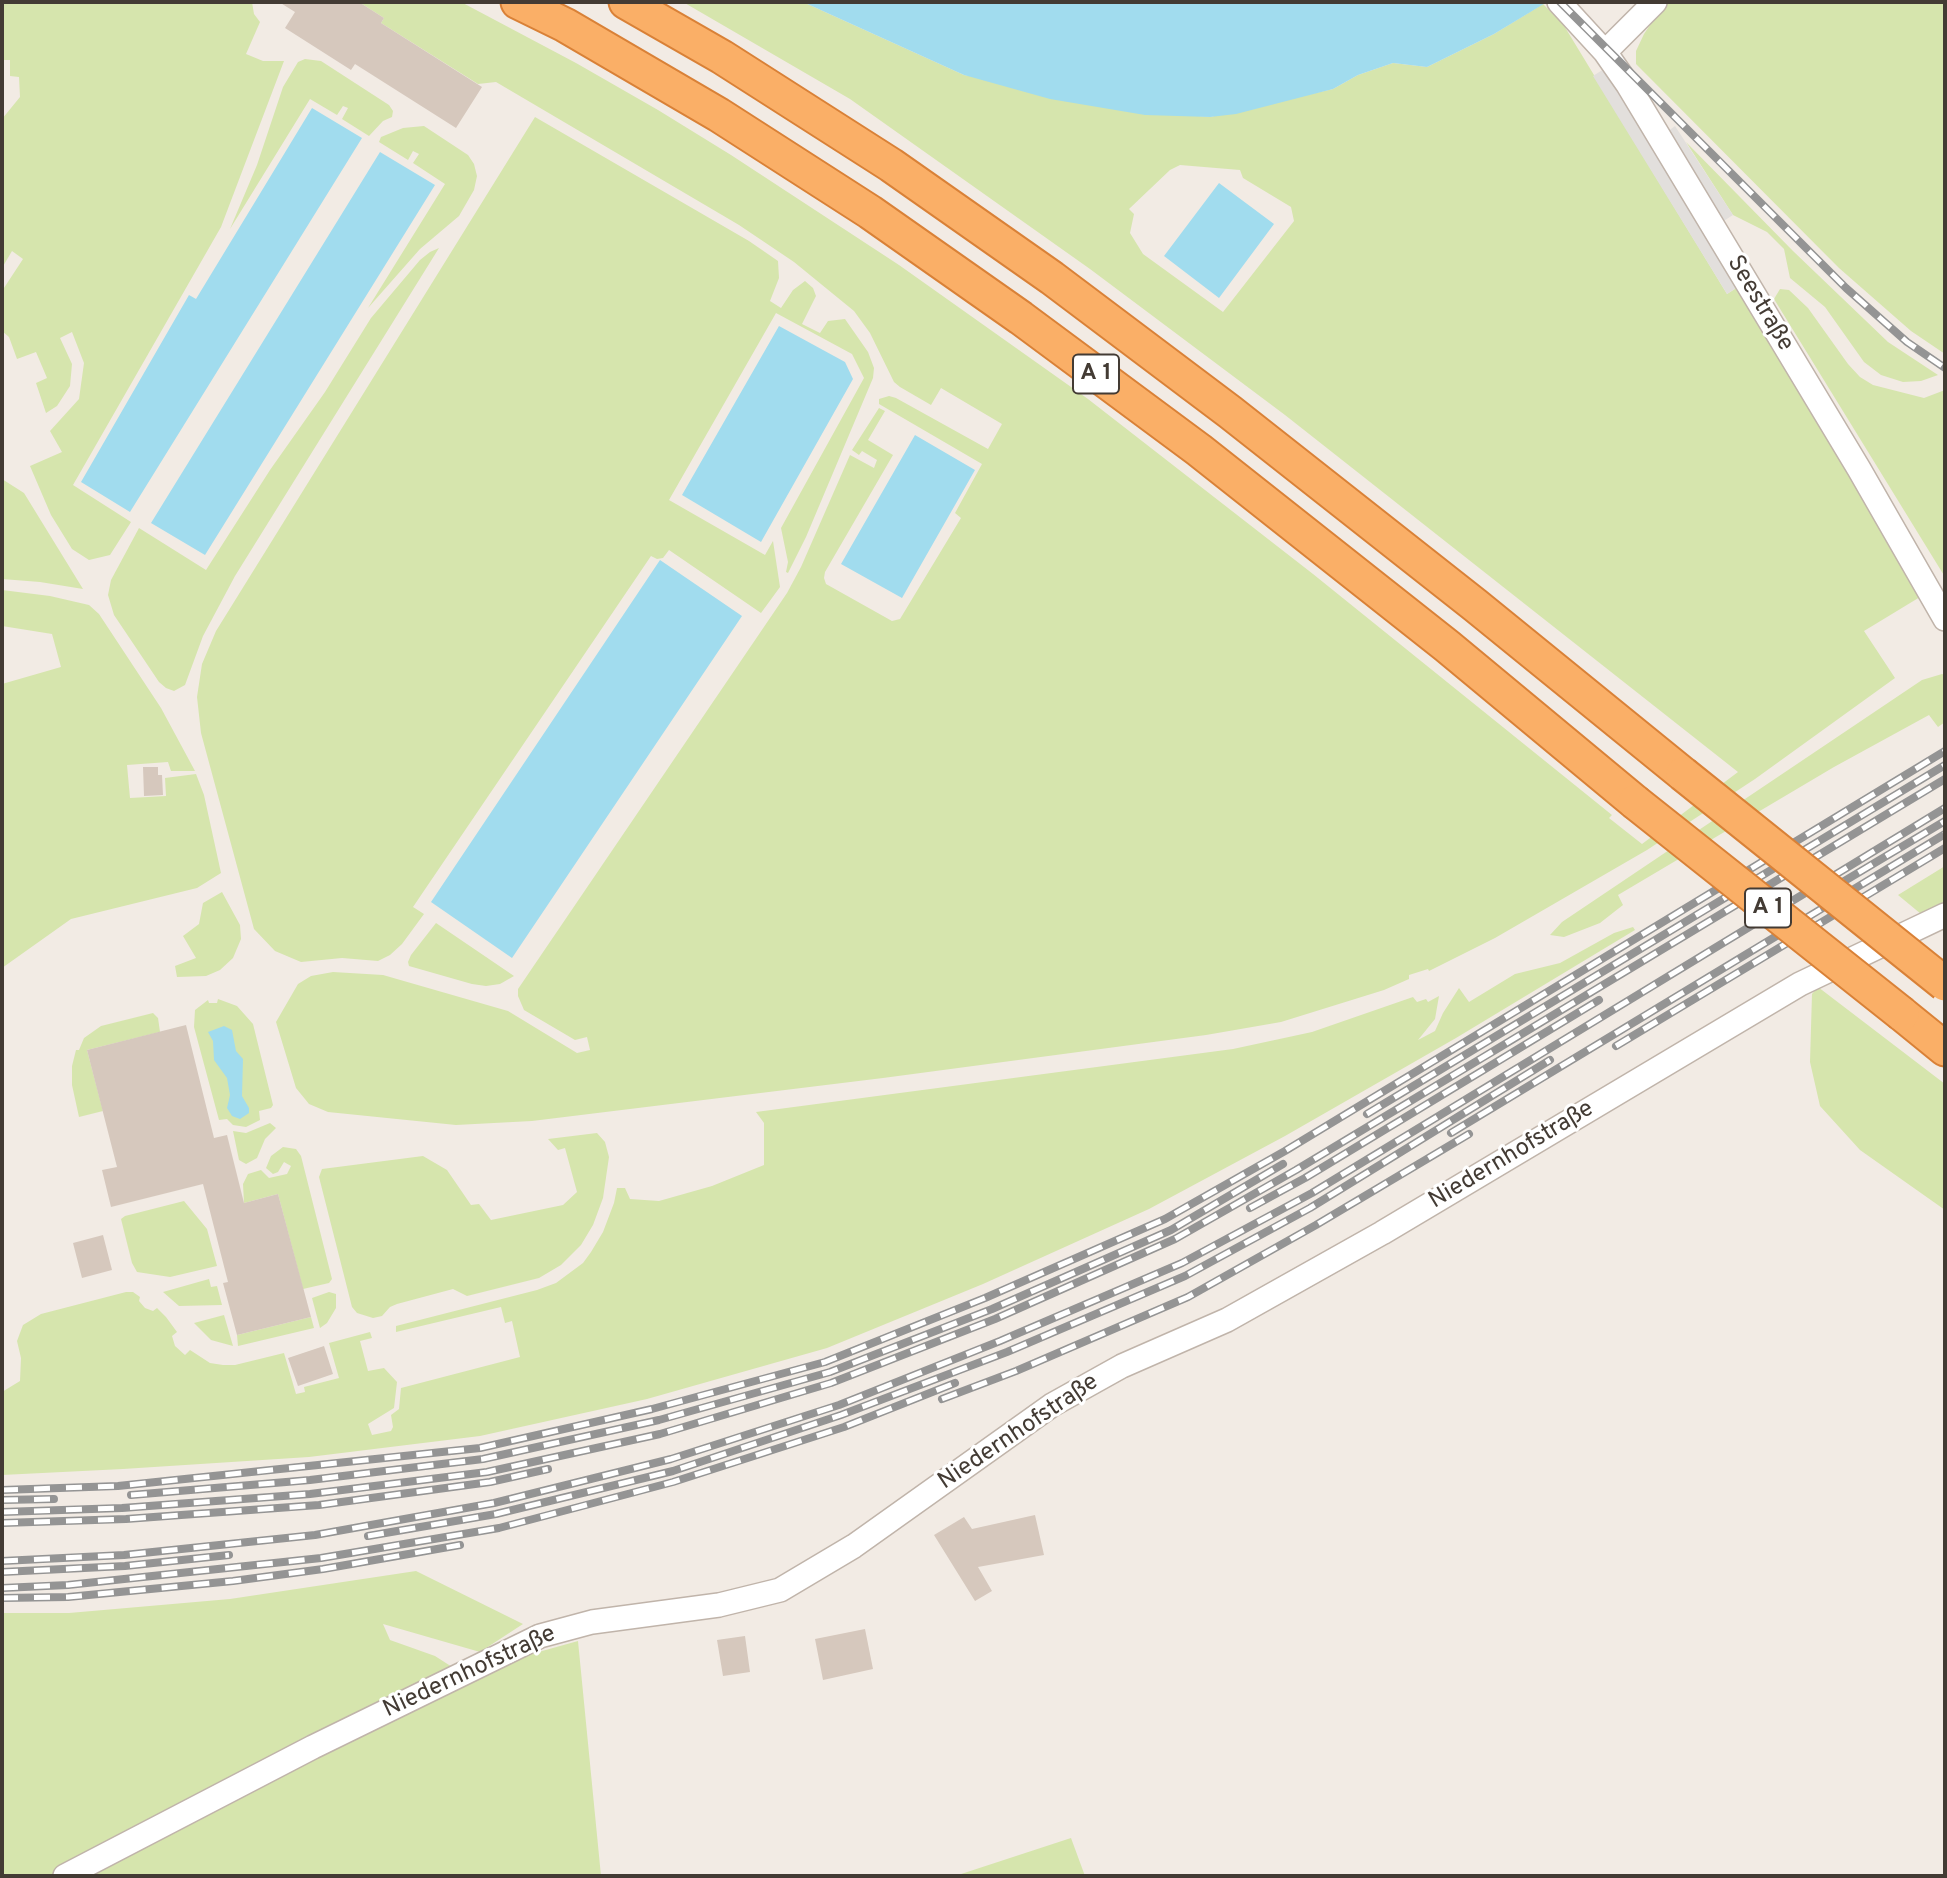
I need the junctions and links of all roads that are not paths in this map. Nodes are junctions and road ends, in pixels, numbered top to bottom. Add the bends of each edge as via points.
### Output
1 (518, 2) edge
2 (626, 2) edge
3 (1559, 2) edge
4 (1655, 2) edge
5 (1605, 52) junction
6 (1945, 619) edge
7 (1945, 915) edge
8 (1945, 984) edge
9 (1945, 1049) edge
10 (65, 1876) edge

1 - 9 highway, A 1, bridge via 719,115 870,212 1020,318 1199,450
2 - 8 highway, A 1, bridge via 891,165 1052,278 1475,605
3 - 5 street, Seestraße
4 - 5 street
5 - 6 street, Seestraße
7 - 10 street, Niedernhofstraße via 1776,997 1382,1233 1227,1320 1122,1366 1052,1405 855,1546 780,1590 719,1605 592,1622 540,1636 313,1746

